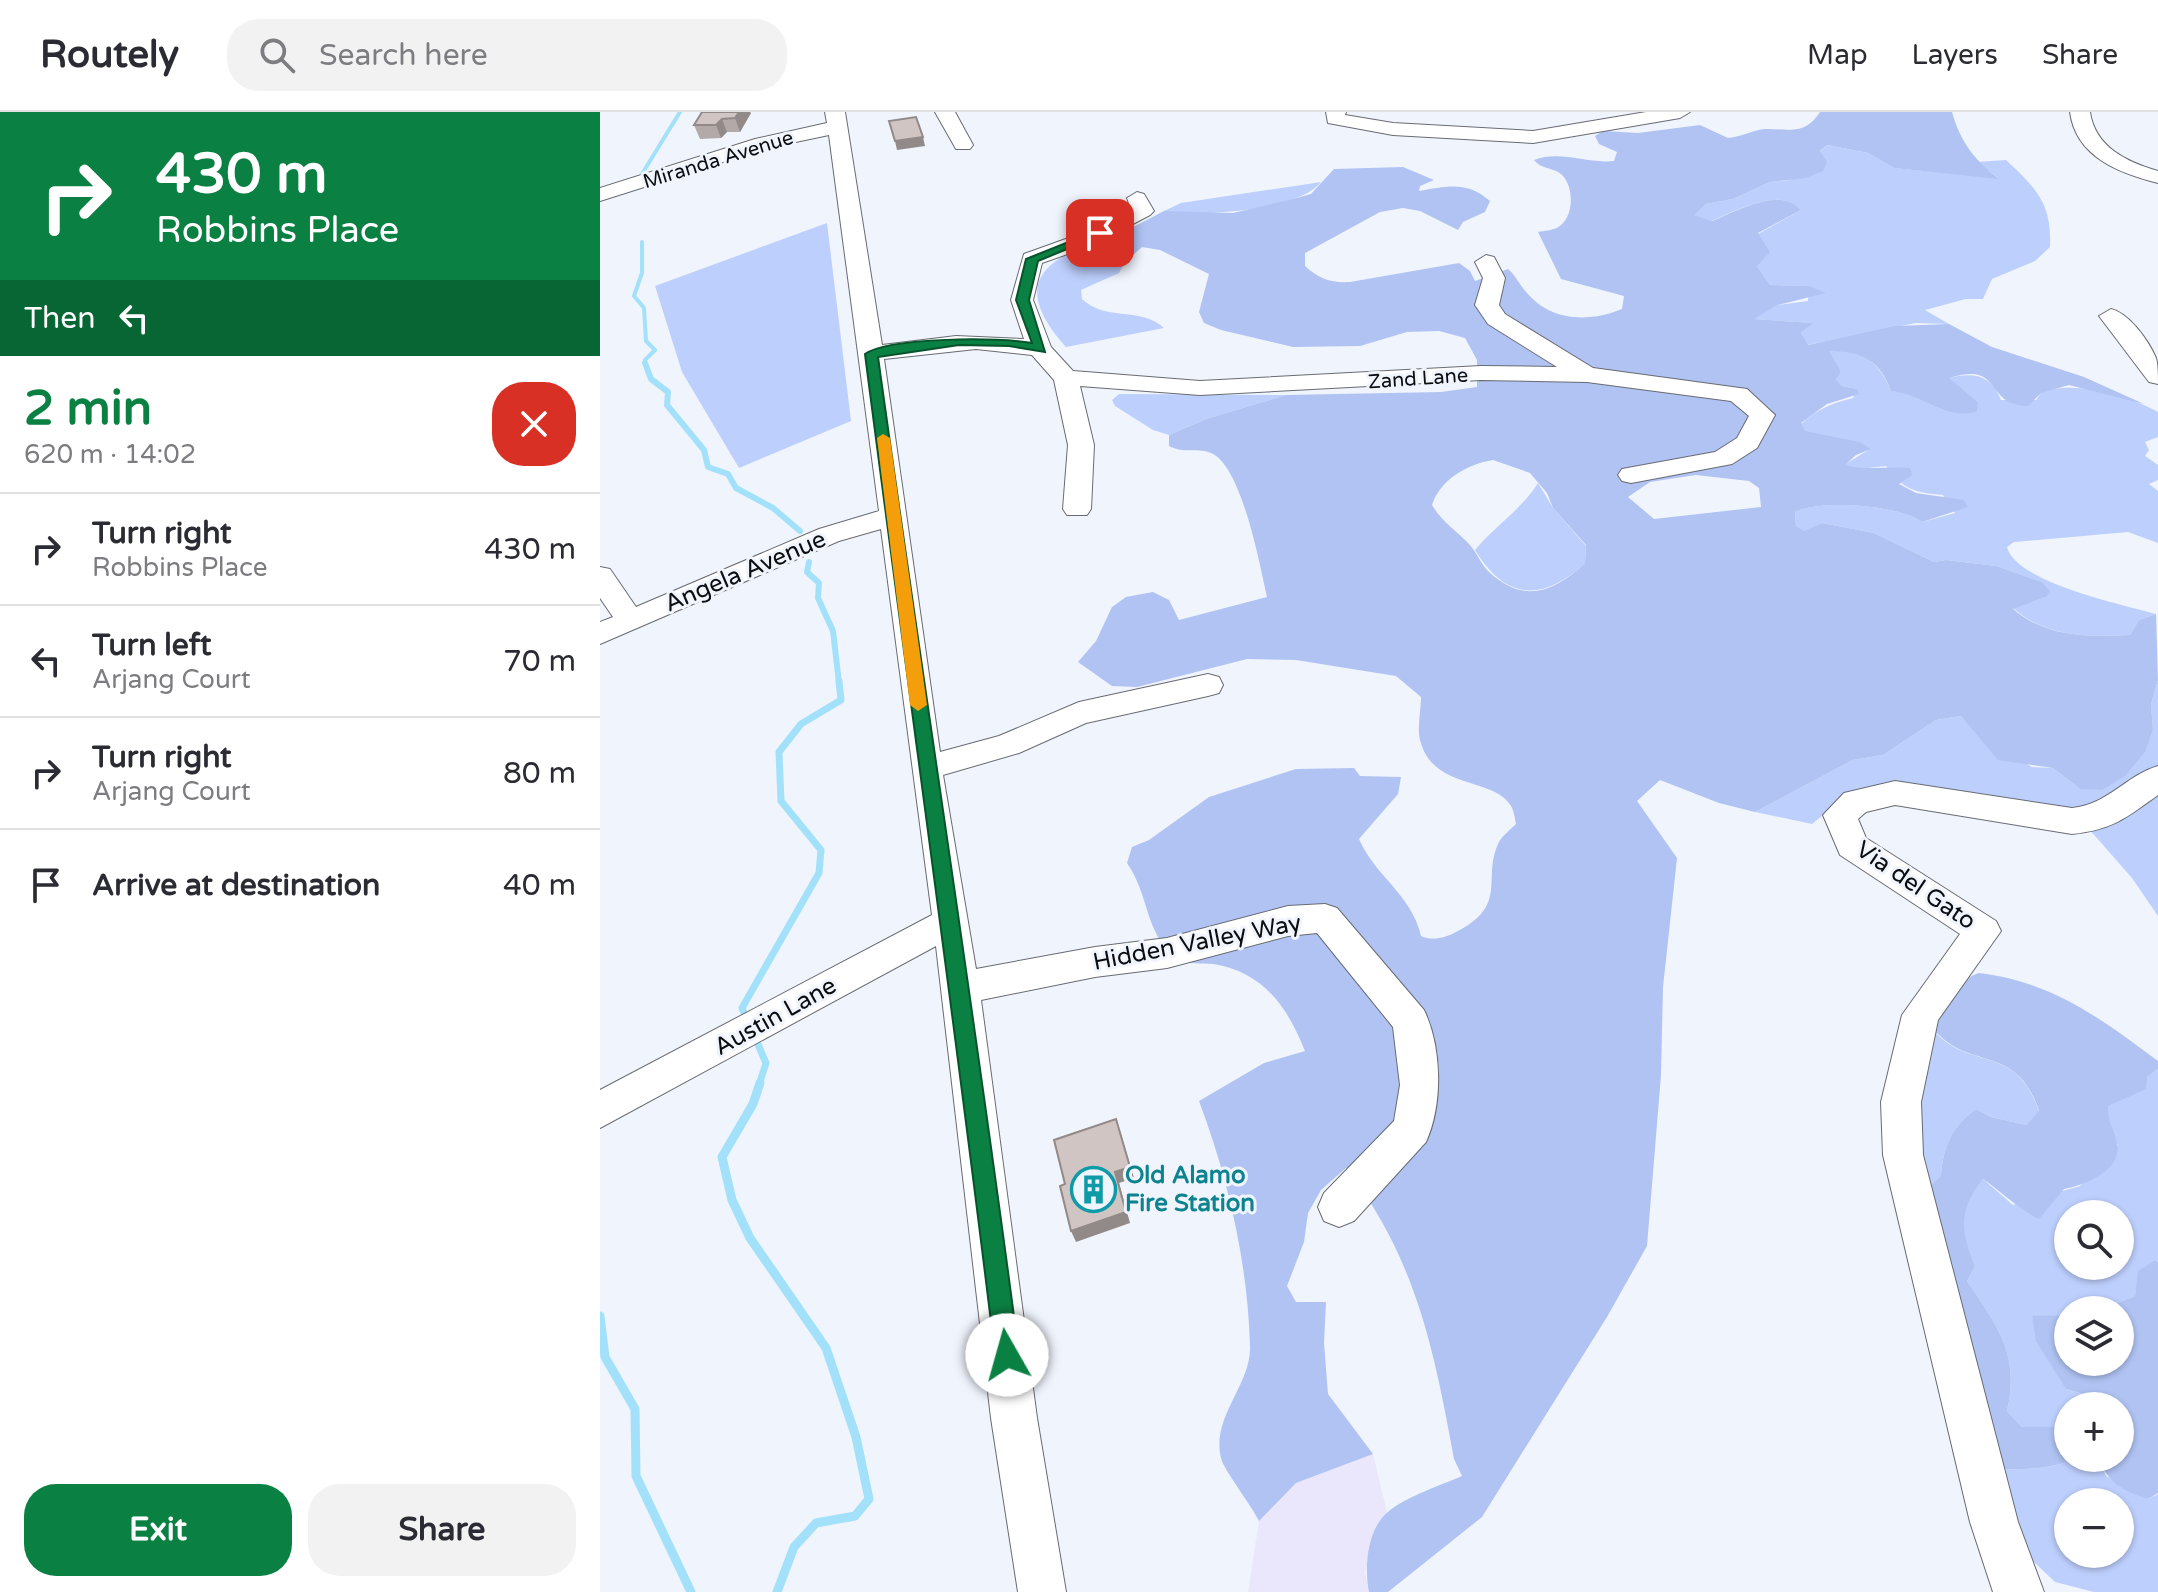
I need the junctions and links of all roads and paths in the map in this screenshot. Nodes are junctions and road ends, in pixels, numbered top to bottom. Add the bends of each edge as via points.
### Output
1 (945, 112) edge
2 (1336, 112) edge
3 (1680, 112) edge
4 (2080, 112) edge
5 (836, 119) edge
6 (963, 145) dead end
7 (2158, 177) edge
8 (600, 195) edge
9 (1137, 198) dead end
10 (1486, 262) dead end
11 (2111, 316) dead end
12 (1040, 349) junction
13 (871, 354) junction
14 (1587, 375) junction
15 (2158, 377) edge
16 (1066, 378) junction
17 (1631, 475) dead end
18 (1077, 509) dead end
19 (894, 516) junction
20 (600, 576) edge
21 (629, 619) junction
22 (600, 634) edge
23 (1208, 685) dead end
24 (926, 768) junction
25 (2158, 778) edge
26 (950, 922) junction
27 (961, 988) junction
28 (600, 1110) edge
29 (1339, 1207) dead end
30 (2015, 1590) edge
31 (1042, 1592) edge

1 - 6 street
2 - 3 street via 1335,119 1393,129 1533,137
4 - 7 street via 2082,127 2095,145 2130,170
5 - 8 street, Miranda Avenue
5 - 13 street
9 - 12 street via 1143,211 1032,259 1022,300
10 - 14 street via 1494,278 1487,305 1496,319
11 - 15 street
12 - 13 street via 1009,342 952,342
12 - 16 street
13 - 19 street
14 - 16 street, Zand Lane via 1481,373 1200,388
14 - 17 street, Zand Lane via 1738,394 1762,415 1748,443 1723,458
16 - 18 street via 1081,445
19 - 21 street, Angela Avenue via 829,535
19 - 24 street
20 - 21 street
21 - 22 street, Angela Avenue
23 - 24 street via 1079,713 1008,745
24 - 26 street
25 - 30 street, Via del Gato via 2101,818 2072,821 1895,793 1856,802 1840,815 1852,846 1983,931 1921,1015 1901,1102 1903,1155
26 - 27 street
26 - 28 street, Austin Lane
27 - 29 street, Hidden Valley Way via 1167,953 1245,930 1325,918 1411,1021 1419,1085 1412,1129
27 - 31 street via 1014,1418

